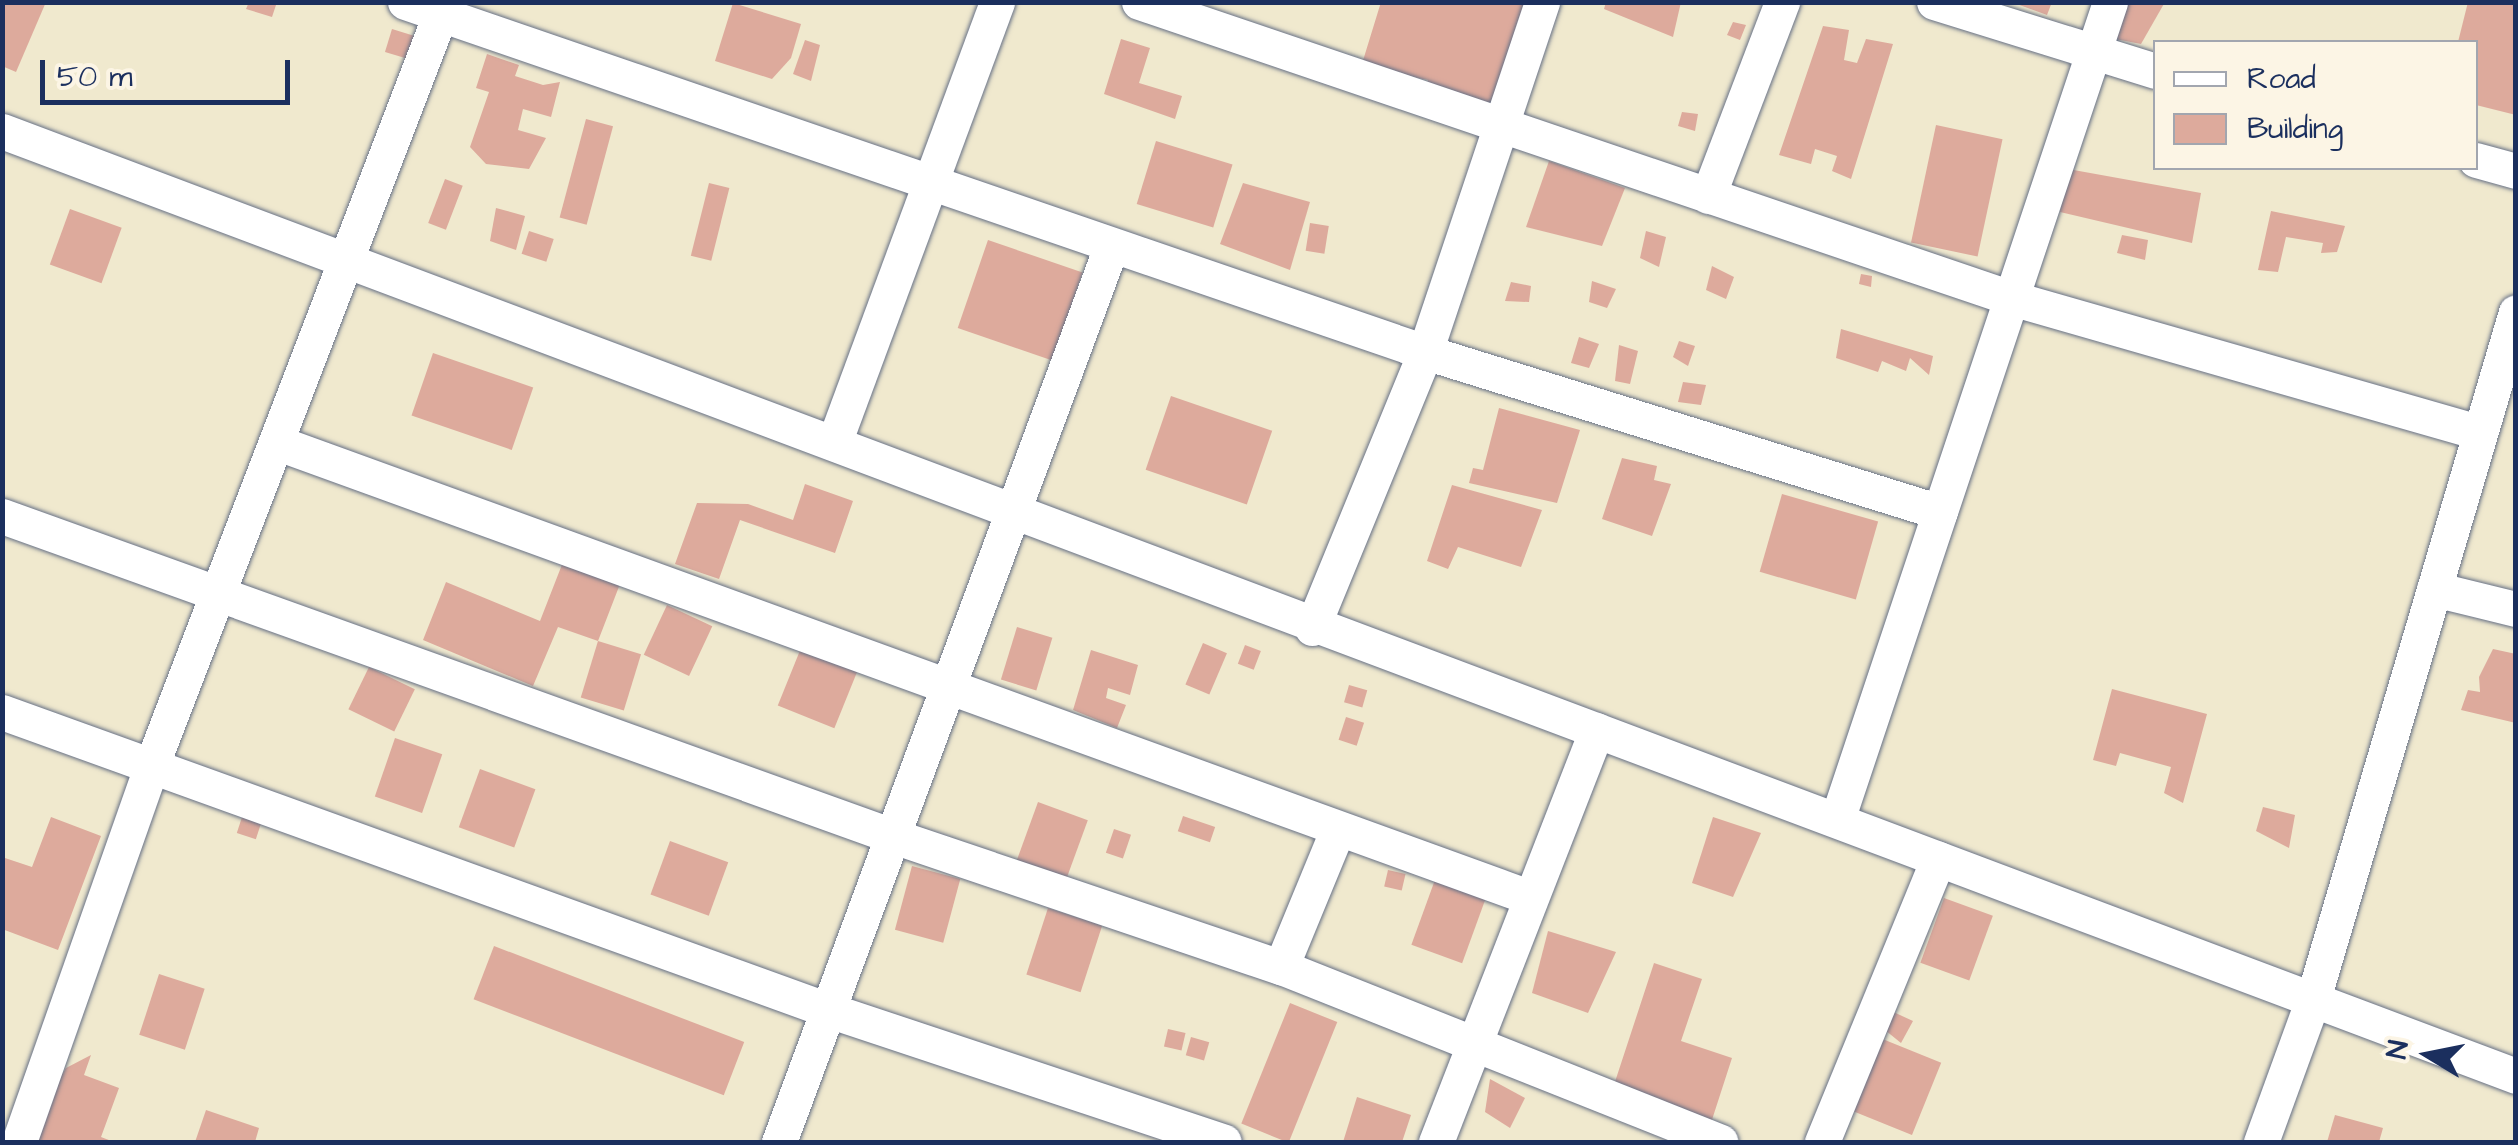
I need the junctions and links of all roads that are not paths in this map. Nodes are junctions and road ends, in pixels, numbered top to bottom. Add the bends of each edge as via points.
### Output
1 (405, 2) edge
2 (997, 2) edge
3 (1139, 2) edge
4 (1542, 2) edge
5 (1782, 2) edge
6 (1934, 2) edge
7 (2110, 2) edge
8 (443, 8) edge
9 (2093, 54) junction
10 (2153, 70) edge
11 (1500, 126) junction
12 (2, 130) edge
13 (2478, 161) edge
14 (2516, 171) edge
15 (932, 186) junction
16 (1708, 196) junction
17 (1111, 247) junction
18 (348, 261) junction
19 (2012, 298) junction
20 (2516, 312) edge
21 (1425, 352) junction
22 (2480, 432) junction
23 (278, 443) junction
24 (834, 443) junction
25 (1014, 510) junction
26 (1940, 512) junction
27 (2, 516) edge
28 (2434, 588) junction
29 (221, 593) junction
30 (2516, 609) edge
31 (1312, 628) junction
32 (944, 688) junction
33 (2, 712) edge
34 (1597, 730) junction
35 (152, 764) junction
36 (1836, 820) junction
37 (1337, 831) junction
38 (893, 836) junction
39 (1938, 858) junction
40 (1529, 897) junction
41 (1282, 967) junction
42 (2313, 999) junction
43 (828, 1010) junction
44 (1473, 1045) junction
45 (2516, 1076) edge
46 (19, 1142) edge
47 (779, 1142) edge
48 (1224, 1142) edge
49 (1436, 1142) edge
50 (1720, 1142) edge
51 (1822, 1142) edge
52 (2261, 1142) edge

1 - 8 street
2 - 15 street
3 - 11 street
4 - 11 street
5 - 16 street
6 - 9 street
7 - 9 street
8 - 15 street
8 - 18 street
9 - 10 street
9 - 19 street
11 - 16 street
11 - 21 street
12 - 18 street
13 - 14 street
15 - 17 street
15 - 24 street
16 - 19 street
17 - 21 street
17 - 25 street
18 - 23 street
18 - 24 street
19 - 22 street
19 - 26 street
20 - 22 street
21 - 26 street
21 - 31 street
22 - 28 street
23 - 29 street
23 - 32 street
24 - 25 street
25 - 31 street
25 - 32 street
26 - 36 street
27 - 29 street
28 - 30 street
28 - 42 street
29 - 35 street
29 - 38 street
31 - 34 street
32 - 37 street
32 - 38 street
33 - 35 street
34 - 36 street
34 - 40 street
35 - 43 street
35 - 46 street
36 - 39 street
37 - 40 street
37 - 41 street
38 - 41 street
38 - 43 street
39 - 42 street
39 - 51 street
40 - 44 street
41 - 44 street
42 - 45 street
42 - 52 street
43 - 47 street
43 - 48 street
44 - 49 street
44 - 50 street

